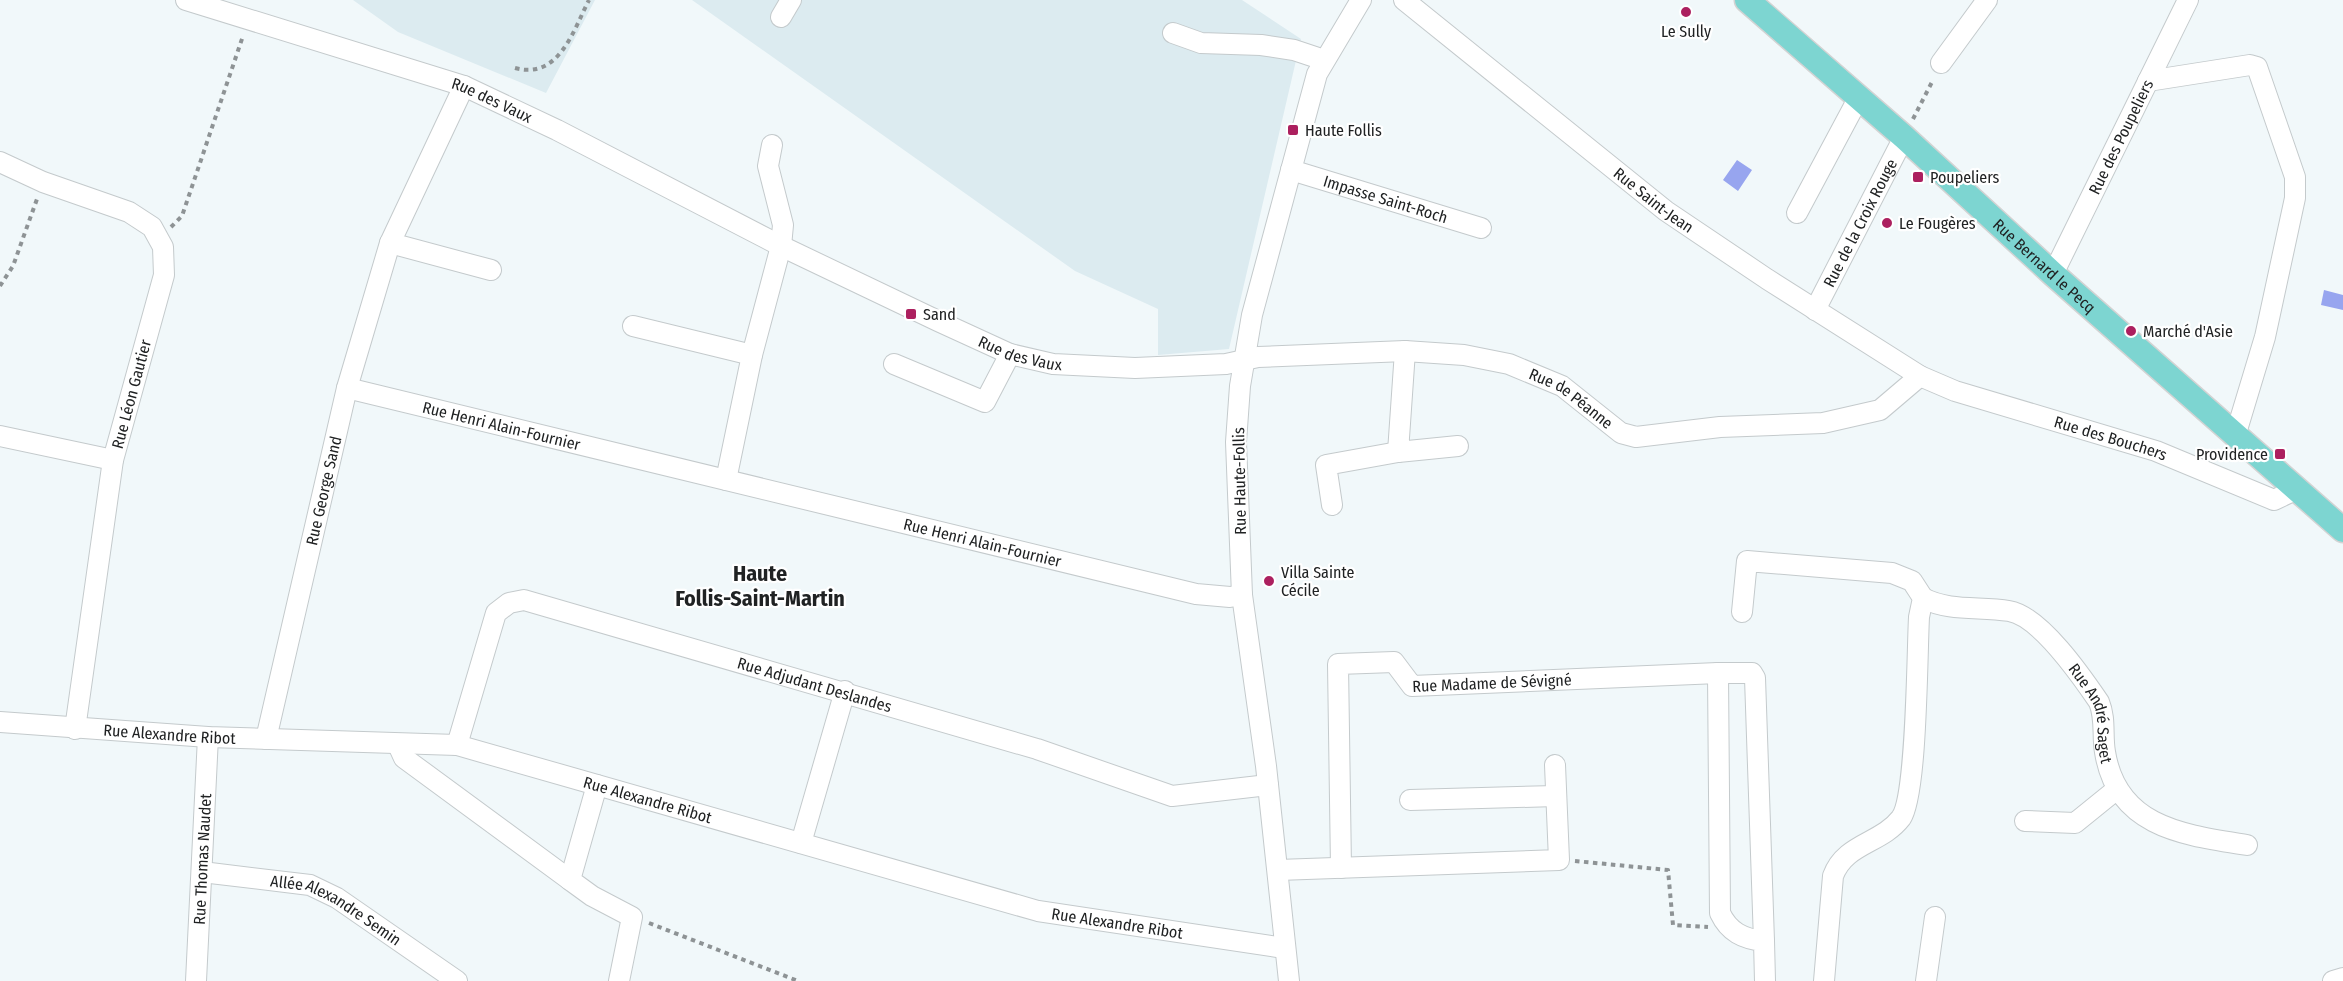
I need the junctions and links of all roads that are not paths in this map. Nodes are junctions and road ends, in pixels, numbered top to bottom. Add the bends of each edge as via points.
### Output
1 (186, 0) edge
2 (791, 0) edge
3 (1361, 0) edge
4 (1404, 0) edge
5 (1747, 0) edge
6 (1987, 0) edge
7 (2188, 0) edge
8 (781, 17) dead end
9 (1173, 33) dead end
10 (1324, 60) junction
11 (1941, 63) road end
12 (2148, 81) junction
13 (464, 86) junction
14 (1859, 98) junction
15 (1904, 137) junction
16 (772, 146) dead end
17 (0, 162) edge
18 (1291, 170) junction
19 (1797, 213) dead end
20 (1481, 228) dead end
21 (390, 243) junction
22 (781, 246) junction
23 (491, 270) dead end
24 (2053, 274) junction
25 (1815, 310) junction
26 (633, 326) dead end
27 (1406, 351) junction
28 (1010, 354) junction
29 (752, 355) junction
30 (1244, 362) junction
31 (894, 364) dead end
32 (1920, 376) junction
33 (347, 388) junction
34 (2235, 434) junction
35 (0, 436) edge
36 (1458, 446) dead end
37 (1398, 452) junction
38 (113, 460) junction
39 (726, 480) junction
40 (2297, 489) junction
41 (1332, 504) dead end
42 (2343, 531) edge
43 (1242, 596) junction
44 (1923, 598) junction
45 (1742, 612) dead end
46 (1718, 673) junction
47 (845, 692) junction
48 (0, 722) edge
49 (75, 729) junction
50 (208, 737) junction
51 (266, 739) junction
52 (398, 745) junction
53 (457, 745) junction
54 (1555, 765) dead end
55 (597, 785) junction
56 (1268, 785) junction
57 (2117, 789) junction
58 (1556, 796) junction
59 (1410, 800) dead end
60 (2025, 821) dead end
61 (801, 843) junction
62 (2247, 845) dead end
63 (1341, 868) junction
64 (1278, 870) junction
65 (202, 872) junction
66 (570, 880) junction
67 (1935, 917) dead end
68 (1764, 941) junction
69 (1284, 948) junction
70 (2343, 978) edge
71 (196, 981) edge
72 (457, 981) edge
73 (619, 981) edge
74 (1289, 981) edge
75 (1765, 981) edge
76 (1824, 981) edge
77 (1926, 981) edge
78 (2333, 981) edge

1 - 13 street, Rue des Vaux
2 - 8 street
3 - 10 street, Rue Haute-Follis
4 - 25 street, Rue Saint-Jean via 1666,210
5 - 14 main road, Rue Bernard le Pecq
6 - 11 street
7 - 12 street, Rue des Poupeliers
9 - 10 street via 1201,43 1261,45
10 - 18 street, Rue Haute-Follis
12 - 24 street, Rue des Poupeliers
12 - 34 street via 2257,66 2295,177 2292,215 2265,338
13 - 21 street, Rue George Sand
13 - 22 street, Rue des Vaux
14 - 15 main road, Rue Bernard le Pecq
14 - 19 street
15 - 24 main road, Rue Bernard le Pecq
15 - 25 street, Rue de la Croix Rouge
16 - 22 street via 768,166 783,225
17 - 38 street, Rue Léon Gautier via 43,182 129,212 152,227 163,247 164,275
18 - 20 street, Impasse Saint-Roch
18 - 30 street, Rue Haute-Follis via 1252,315
21 - 23 street
21 - 33 street, Rue George Sand
22 - 28 street, Rue des Vaux
22 - 29 street
24 - 34 main road, Rue Bernard le Pecq
25 - 32 street, Rue Saint-Jean
26 - 29 street
27 - 30 street, Rue de Péanne via 1258,357
27 - 32 street, Rue de Péanne via 1464,354 1509,364 1562,386 1621,433 1636,437 1720,427 1823,423 1880,410
27 - 37 street
28 - 30 street, Rue des Vaux via 1053,364 1135,368
28 - 31 street, Rue des Vaux via 985,402
29 - 39 street
30 - 43 street, Rue Haute-Follis via 1236,442
32 - 40 street, Rue des Bouchers via 1955,391 2156,450 2274,500
33 - 39 street, Rue Henri Alain-Fournier
33 - 51 street, Rue George Sand
34 - 40 main road, Rue Bernard le Pecq
35 - 38 street
36 - 37 street
37 - 41 street via 1326,465
38 - 49 street, Rue Léon Gautier
39 - 43 street, Rue Henri Alain-Fournier via 1196,594
40 - 42 main road, Rue Bernard le Pecq
43 - 56 street, Rue Haute-Follis
44 - 45 street, Rue André Saget via 1912,581 1892,573 1748,561
44 - 57 street, Rue André Saget via 1937,606 2011,611 2029,619 2099,702 2104,714 2104,752
44 - 76 street via 1910,786 1903,815 1891,829 1838,863 1833,876
46 - 63 street, Rue Madame de Sévigné via 1412,686 1394,662 1338,664
46 - 68 street via 1720,913 1726,926 1745,939
46 - 68 street, Rue Madame de Sévigné via 1745,672 1755,678
47 - 53 street, Rue Adjudant Deslandes via 524,600 509,603 496,614
47 - 56 street, Rue Adjudant Deslandes via 1037,749 1172,796
47 - 61 street
48 - 49 street, Rue Alexandre Ribot
49 - 50 street, Rue Alexandre Ribot
50 - 51 street, Rue Alexandre Ribot
50 - 65 street, Rue Thomas Naudet
51 - 52 street, Rue Alexandre Ribot
52 - 53 street, Rue Alexandre Ribot
52 - 66 street via 404,758
53 - 55 street, Rue Alexandre Ribot
54 - 58 street
55 - 61 street, Rue Alexandre Ribot
55 - 66 street
56 - 64 street, Rue Haute-Follis
57 - 60 street via 2075,822
57 - 62 street, Rue André Saget via 2136,812 2166,828
58 - 59 street
58 - 63 street via 1559,860
61 - 69 street, Rue Alexandre Ribot via 1038,911
63 - 64 street
64 - 69 street, Rue Haute-Follis
65 - 71 street, Rue Thomas Naudet
65 - 72 street, Allée Alexandre Semin via 310,885 337,898
66 - 73 street via 632,917
67 - 77 street
68 - 75 street, Rue Madame de Sévigné
69 - 74 street, Rue Haute-Follis
70 - 78 street

